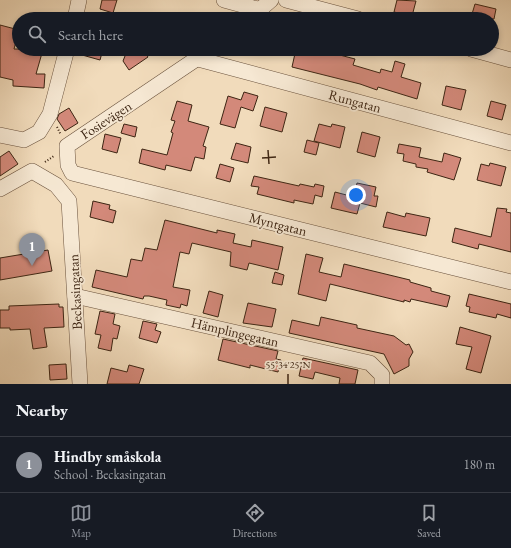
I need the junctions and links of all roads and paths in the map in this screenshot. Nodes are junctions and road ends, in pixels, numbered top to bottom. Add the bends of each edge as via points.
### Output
1 (80, 0) edge
2 (224, 0) edge
3 (286, 0) edge
4 (260, 10) edge
5 (76, 12) edge
6 (331, 12) edge
7 (65, 56) edge
8 (202, 56) edge
9 (496, 56) edge
10 (198, 59) junction
11 (511, 60) edge
12 (50, 114) junction
13 (0, 135) edge
14 (511, 143) edge
15 (67, 146) junction
16 (32, 171) junction
17 (0, 189) edge
18 (511, 282) edge
19 (75, 296) junction
20 (80, 384) edge
21 (382, 384) edge

1 - 5 street
2 - 4 street
3 - 6 street
7 - 12 street
8 - 10 street, Fosievägen
9 - 11 street
10 - 14 street, Rungatan
10 - 15 street, Fosievägen
12 - 13 street via 39,132 24,140
12 - 15 path
15 - 16 path, Fosievägen
15 - 18 street, Myntgatan via 68,165 72,173
16 - 17 street
16 - 19 street, Beckasingatan via 56,185 69,201
19 - 20 street, Beckasingatan
19 - 21 street, Hämplingegatan via 370,363 382,375

